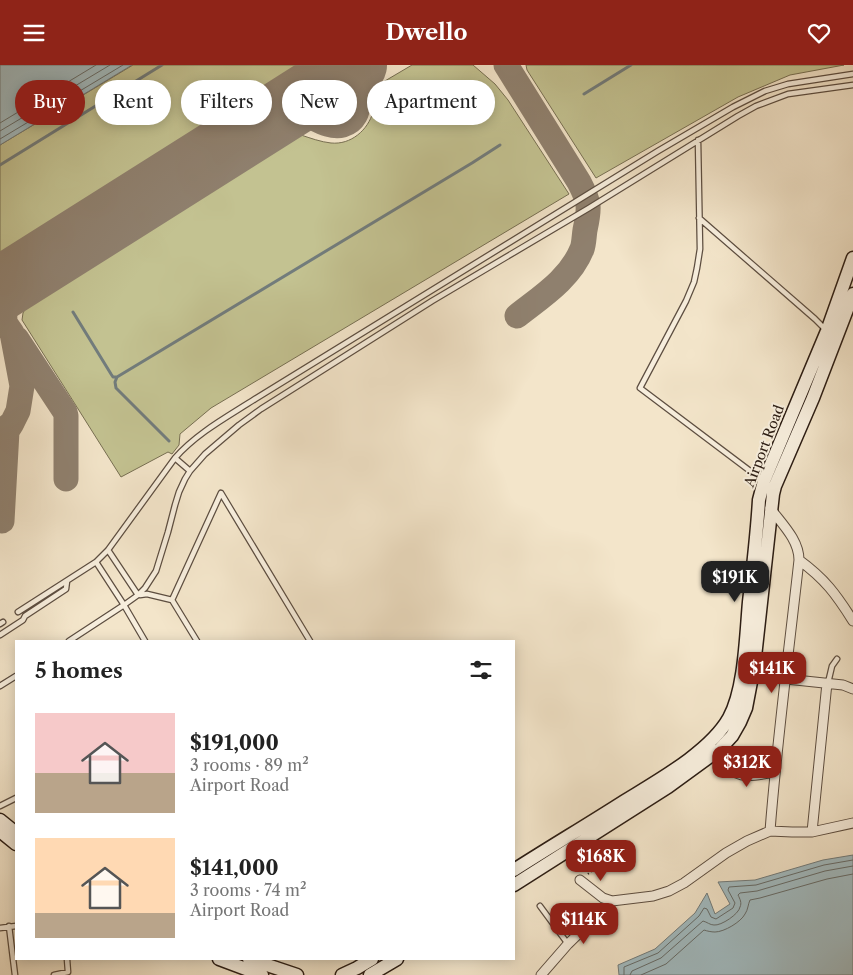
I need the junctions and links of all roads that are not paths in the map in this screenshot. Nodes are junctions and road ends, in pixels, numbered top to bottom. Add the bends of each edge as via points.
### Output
1 (853, 74) edge
2 (853, 85) edge
3 (698, 140) junction
4 (658, 151) junction
5 (664, 161) junction
6 (699, 218) junction
7 (853, 258) edge
8 (428, 293) junction
9 (853, 293) edge
10 (432, 301) junction
11 (827, 331) junction
12 (255, 399) junction
13 (261, 409) junction
14 (175, 458) junction
15 (190, 471) junction
16 (764, 481) junction
17 (765, 508) junction
18 (108, 550) junction
19 (799, 560) junction
20 (96, 562) junction
21 (67, 581) junction
22 (756, 589) junction
23 (138, 595) junction
24 (172, 600) junction
25 (124, 605) junction
26 (18, 612) dead end
27 (853, 621) edge
28 (0, 628) edge
29 (6, 631) junction
30 (0, 635) edge
31 (71, 640) edge
32 (144, 640) edge
33 (196, 640) edge
34 (309, 640) edge
35 (838, 659) dead end
36 (15, 676) edge
37 (786, 679) junction
38 (827, 683) junction
39 (0, 686) edge
40 (853, 689) edge
41 (730, 768) dead end
42 (775, 772) junction
43 (15, 798) edge
44 (0, 806) edge
45 (0, 820) edge
46 (853, 823) edge
47 (0, 831) edge
48 (770, 831) junction
49 (15, 832) edge
50 (812, 832) junction
51 (15, 843) edge
52 (515, 869) edge
53 (580, 881) road end
54 (515, 884) edge
55 (612, 901) junction
56 (540, 906) dead end
57 (15, 925) edge
58 (9, 927) junction
59 (0, 928) edge
60 (568, 944) junction
61 (67, 960) edge
62 (222, 960) edge
63 (252, 960) edge
64 (370, 960) edge
65 (394, 960) edge
66 (373, 974) edge
67 (15, 975) edge
68 (54, 975) edge
69 (262, 975) edge
70 (297, 975) edge
71 (342, 975) edge
72 (541, 975) edge

1 - 4 lane via 788,83 765,91
2 - 3 lane via 788,94 756,106
3 - 5 lane
3 - 6 lane
4 - 5 lane
4 - 8 lane
5 - 10 lane
6 - 11 lane
6 - 16 lane via 700,249 694,282 640,388
7 - 11 main road, Airport Road
8 - 10 lane
8 - 12 lane
9 - 17 main road, Airport Road
10 - 13 lane
11 - 16 main road, Airport Road
12 - 13 lane
12 - 14 lane via 198,436
13 - 15 lane via 205,454
14 - 15 lane
14 - 18 lane
15 - 23 lane via 179,492 156,571
16 - 17 main road, Airport Road
17 - 19 street via 795,542
17 - 22 main road, Airport Road
18 - 20 lane
18 - 23 lane
19 - 27 street via 825,581
19 - 37 street
20 - 21 lane
20 - 25 lane
21 - 26 lane
21 - 29 lane via 66,589
22 - 52 main road, Airport Road via 735,705 713,740 662,777
22 - 54 main road, Airport Road via 754,666 746,708 732,736 720,749 668,787
23 - 24 lane
23 - 25 lane
24 - 33 lane
24 - 34 lane via 221,493
25 - 31 lane
25 - 32 lane
28 - 29 lane
29 - 30 lane
35 - 38 lane
36 - 39 lane
37 - 38 street
37 - 42 street
38 - 40 street
38 - 50 street
41 - 42 street via 742,776
42 - 48 street
43 - 44 lane
45 - 49 main road
46 - 50 street
47 - 51 main road
48 - 50 street
48 - 55 street via 726,853 669,891
53 - 55 street
55 - 60 street
56 - 60 lane
57 - 58 lane
58 - 59 lane
58 - 67 lane
60 - 72 street
61 - 68 lane via 68,972
62 - 69 main road
63 - 70 main road
64 - 66 main road
64 - 71 main road
65 - 66 main road

